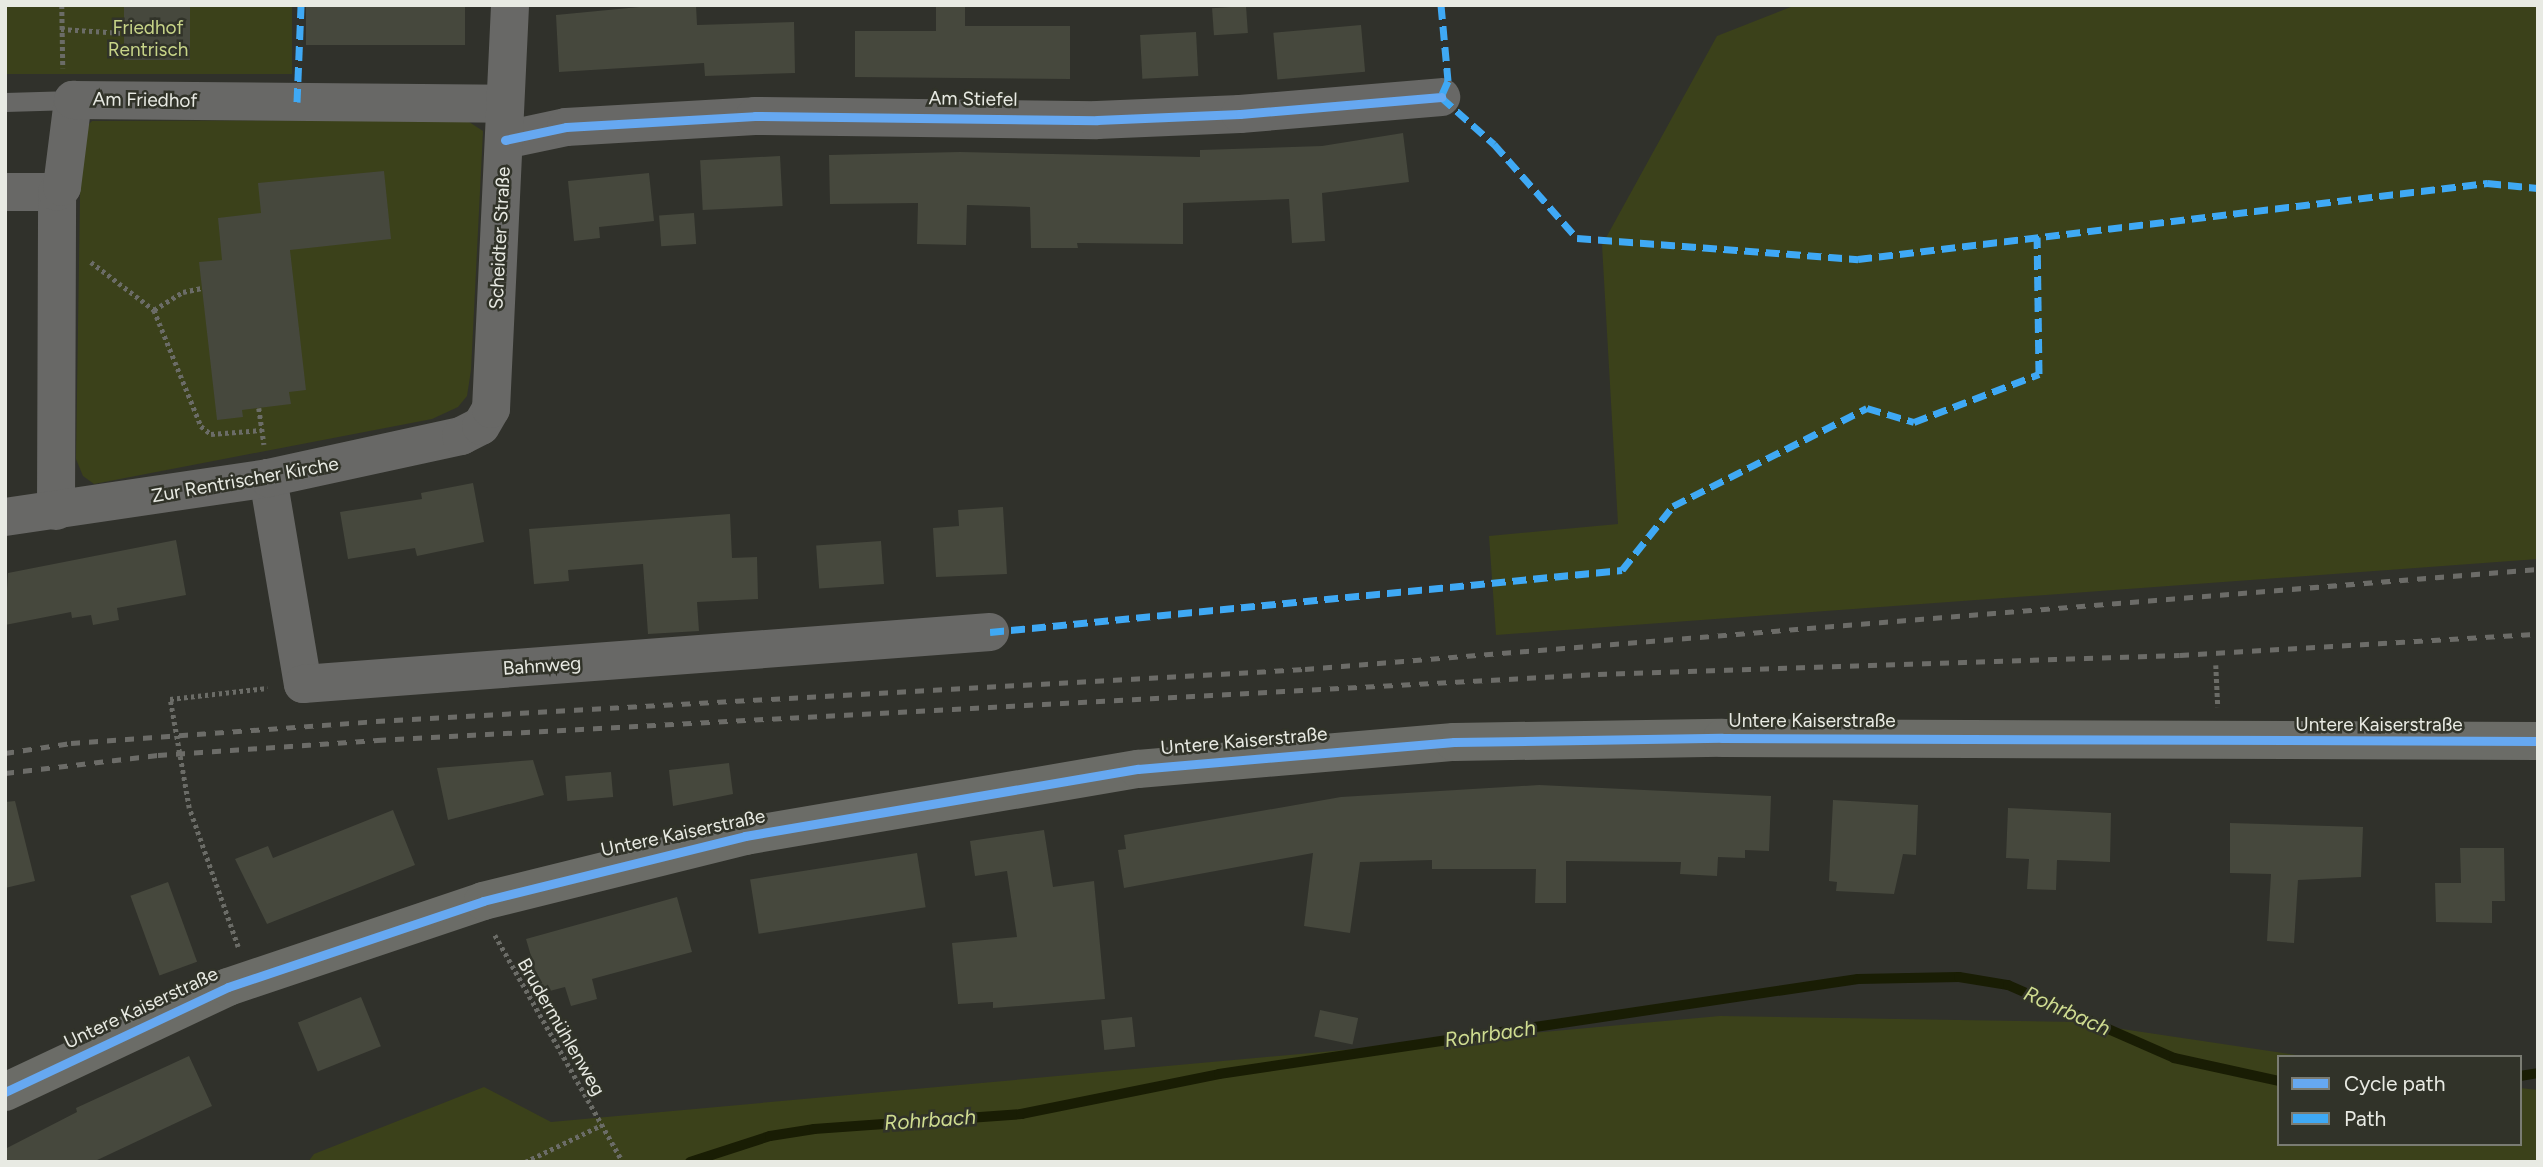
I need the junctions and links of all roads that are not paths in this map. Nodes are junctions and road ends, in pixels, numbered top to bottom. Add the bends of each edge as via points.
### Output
1 (510, 5) edge
2 (1441, 97) dead end
3 (68, 100) junction
4 (5, 102) edge
5 (505, 122) junction
6 (5, 192) edge
7 (57, 192) junction
8 (481, 426) joint
9 (268, 478) junction
10 (56, 511) junction
11 (5, 517) edge
12 (990, 632) dead end
13 (2538, 741) edge
14 (5, 1092) edge

1 - 5 street, Scheidter Straße
2 - 5 street, Am Stiefel via 1240,114 1097,120 755,116 566,127
3 - 4 lane
3 - 5 street, Am Friedhof
3 - 7 street, Am Friedhof via 62,187
5 - 8 street, Scheidter Straße via 491,409
6 - 7 street
7 - 10 street, Am Friedhof
8 - 9 street, Zur Rentrischer Kirche via 461,436
9 - 10 street, Zur Rentrischer Kirche
9 - 12 street, Bahnweg via 303,684
10 - 11 street, Zur Rentrischer Kirche
13 - 14 main road, Untere Kaiserstraße via 1722,738 1454,742 1138,769 953,797 654,856 483,901 249,979

